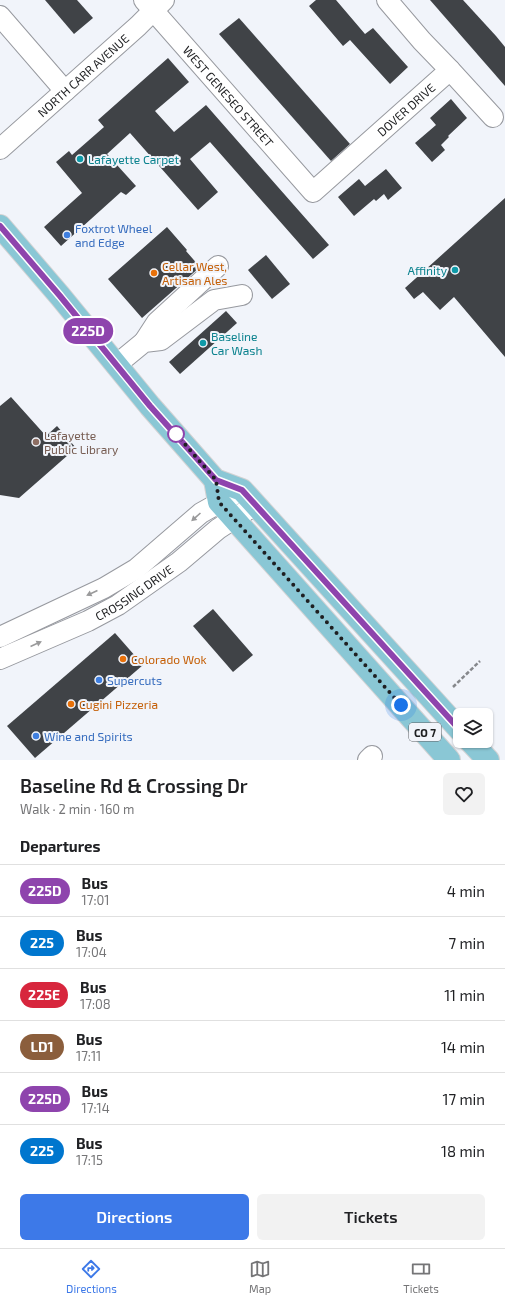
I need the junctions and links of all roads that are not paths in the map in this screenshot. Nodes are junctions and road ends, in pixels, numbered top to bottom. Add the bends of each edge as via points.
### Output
1 (387, 0) edge
2 (154, 3) edge
3 (0, 16) edge
4 (450, 70) junction
5 (65, 91) junction
6 (493, 117) dead end
7 (0, 149) edge
8 (313, 192) joint
9 (0, 226) edge
10 (218, 266) dead end
11 (242, 295) dead end
12 (144, 342) junction
13 (116, 365) junction
14 (216, 480) junction
15 (249, 497) junction
16 (219, 502) junction
17 (234, 518) junction
18 (0, 637) edge
19 (0, 659) edge
20 (453, 722) edge
21 (477, 748) edge
22 (449, 760) edge
23 (488, 760) edge

1 - 4 street
2 - 5 street, NORTH CARR AVENUE via 138,26
2 - 8 street, WEST GENESEO STREET
3 - 5 street
4 - 6 street
4 - 8 street, DOVER DRIVE
5 - 7 street, NORTH CARR AVENUE
9 - 13 main road, CO 7
10 - 12 street via 157,322
11 - 12 street via 214,300 161,340
12 - 13 street
13 - 14 main road, CO 7
14 - 15 main road, CO 7
14 - 16 main road
15 - 16 street, CROSSING DRIVE
15 - 17 street, CROSSING DRIVE
15 - 20 main road, CO 7
16 - 17 main road, CO 7
16 -> 18 street, CROSSING DRIVE via 201,512 136,569 104,588
19 -> 17 street, CROSSING DRIVE via 88,621 118,605 179,562
17 - 22 main road, CO 7
21 - 23 main road

